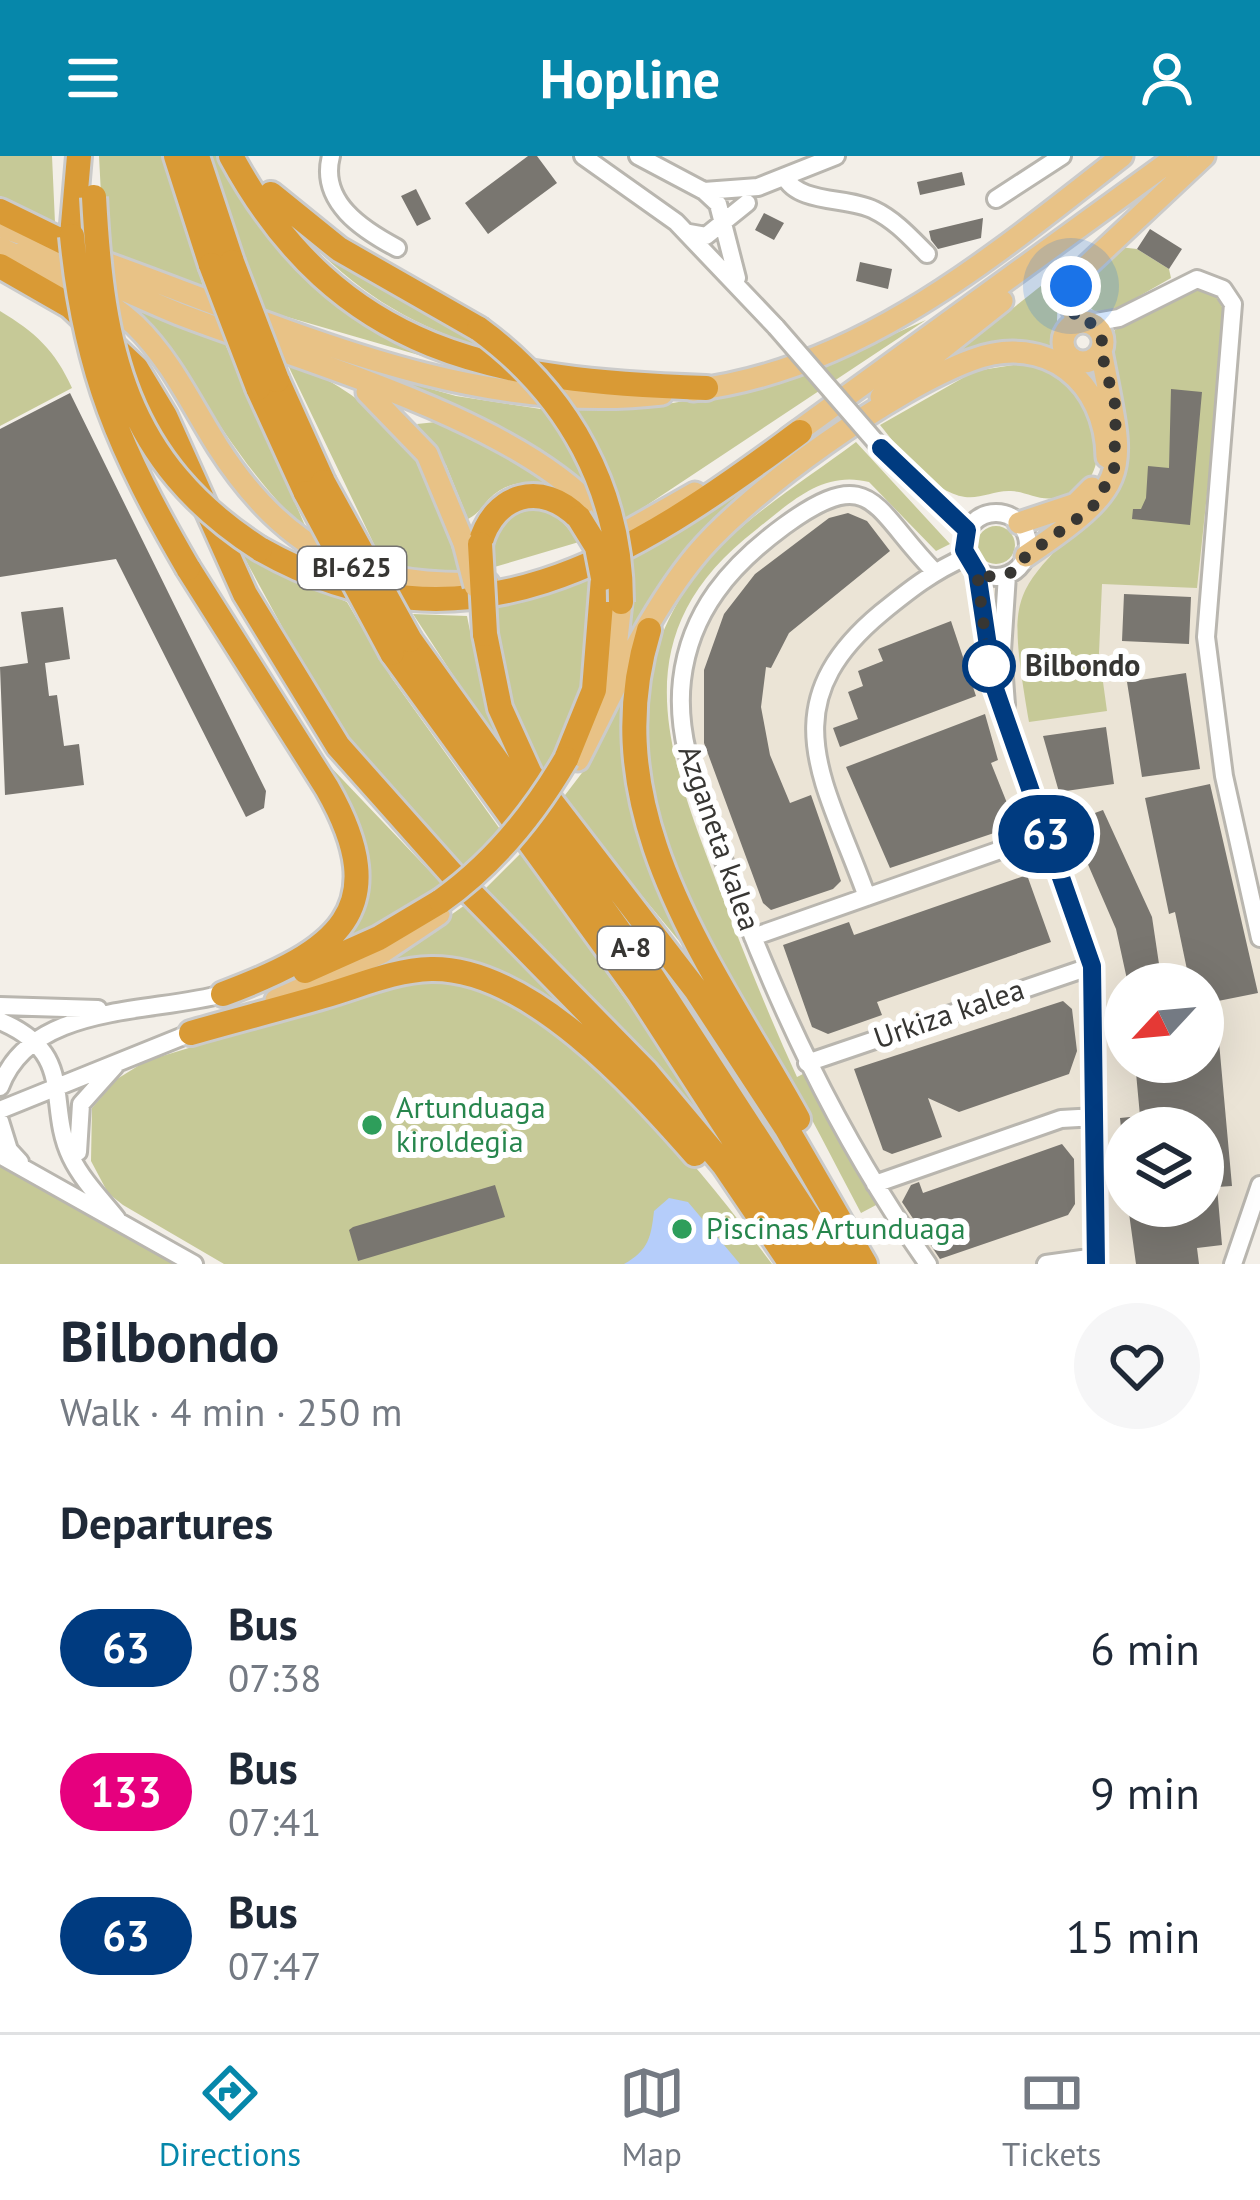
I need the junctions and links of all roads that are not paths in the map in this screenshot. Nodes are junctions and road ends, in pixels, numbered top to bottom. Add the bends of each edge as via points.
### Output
1 (66, 156) edge
2 (80, 156) edge
3 (93, 156) edge
4 (176, 156) edge
5 (197, 156) edge
6 (231, 156) edge
7 (243, 156) edge
8 (331, 156) edge
9 (583, 156) edge
10 (638, 156) edge
11 (836, 156) edge
12 (1062, 156) edge
13 (1123, 156) edge
14 (1177, 156) edge
15 (1204, 156) edge
16 (613, 176) junction
17 (678, 177) junction
18 (785, 177) junction
19 (758, 187) junction
20 (700, 189) junction
21 (996, 199) dead end
22 (1117, 203) junction
23 (0, 211) edge
24 (678, 225) junction
25 (726, 225) junction
26 (0, 230) edge
27 (72, 236) junction
28 (0, 248) edge
29 (397, 248) dead end
30 (927, 254) dead end
31 (108, 264) junction
32 (221, 264) junction
33 (0, 266) edge
34 (743, 290) junction
35 (1119, 319) junction
36 (1084, 323) junction
37 (1102, 348) junction
38 (1079, 361) junction
39 (343, 373) junction
40 (706, 388) junction
41 (800, 432) junction
42 (1107, 457) junction
43 (793, 470) junction
44 (589, 516) junction
45 (1019, 523) junction
46 (967, 530) junction
47 (472, 543) junction
48 (1026, 556) junction
49 (972, 564) junction
50 (188, 568) junction
51 (934, 571) junction
52 (1007, 575) junction
53 (621, 602) junction
54 (650, 630) junction
55 (401, 646) junction
56 (602, 714) junction
57 (1008, 730) junction
58 (572, 760) junction
59 (1046, 834) junction
60 (451, 873) junction
61 (867, 897) junction
62 (443, 905) junction
63 (753, 937) junction
64 (1260, 938) edge
65 (1092, 966) junction
66 (224, 994) junction
67 (0, 1006) edge
68 (170, 1006) junction
69 (0, 1021) edge
70 (191, 1033) junction
71 (31, 1040) junction
72 (139, 1051) junction
73 (807, 1063) junction
74 (60, 1084) junction
75 (0, 1087) edge
76 (0, 1110) edge
77 (1096, 1117) junction
78 (0, 1121) edge
79 (0, 1155) edge
80 (23, 1166) junction
81 (87, 1182) junction
82 (875, 1184) junction
83 (1260, 1185) edge
84 (116, 1219) junction
85 (1096, 1260) edge
86 (194, 1264) edge
87 (787, 1264) edge
88 (814, 1264) edge
89 (839, 1264) edge
90 (865, 1264) edge
91 (874, 1264) edge
92 (928, 1264) edge
93 (1046, 1264) edge
94 (1233, 1264) edge

1 - 27 highway
2 - 27 highway
3 - 41 highway, bridge via 102,310 130,405 190,493 260,549 322,581 427,600 508,594 605,559
4 - 32 highway, A-8
5 - 32 highway, A-8
6 - 40 highway via 323,276 406,334 563,382
7 - 53 highway, bridge via 310,230 479,328 539,379 572,424 617,532
8 - 29 street via 343,213
9 - 16 street
10 - 17 street
11 - 18 street
12 - 21 street
13 - 40 main road via 894,320 775,371
14 - 22 main road, BI-625
15 - 36 main road via 1075,277 1069,302
16 - 17 street via 635,168
16 - 24 street
17 - 20 street
18 - 19 street
18 - 30 street via 797,191 880,212
19 - 20 street
19 - 25 street
20 - 24 street via 672,195
20 - 25 street
22 - 41 main road, BI-625
22 - 43 main road
23 - 31 highway
24 - 25 street via 706,236
24 - 34 street
25 - 34 street
26 - 31 main road
26 - 39 main road via 176,313
27 - 50 highway, bridge via 84,337 101,394
28 - 41 main road, BI-625 via 136,326 284,529 357,571 402,581 493,583 558,568
31 - 40 main road via 338,346 494,389 584,398
32 - 55 highway, A-8, bridge via 314,488
33 - 60 highway via 70,306 136,368 293,680 347,758
34 - 46 street, bridge via 881,448
35 - 36 street
35 - 37 street
35 - 64 street via 1198,279 1233,304 1206,637
36 - 37 main road via 1100,332
36 - 38 main road via 1067,330 1064,342
37 - 38 main road
37 - 48 main road via 1118,424 1114,471 1092,508
38 - 42 main road via 1104,400
39 - 44 main road via 522,452 576,488
39 - 47 main road via 427,454
42 - 43 main road via 1098,403 1073,371 1040,354 1004,353 934,379
42 - 45 main road via 1076,504
43 - 54 main road via 699,552
44 - 47 highway via 551,497 522,496 494,513
44 - 53 main road, bridge via 611,546
44 - 58 highway, bridge via 603,578 594,690
45 - 46 street via 987,514
45 - 48 street
46 - 49 street
47 - 90 highway, bridge via 500,708 530,774 696,990
48 - 52 street
49 - 51 street
49 - 52 street
49 - 57 street
50 - 60 highway via 305,728
50 - 66 highway via 327,788 357,857 355,903 324,947
51 - 61 street via 860,631 822,678 815,701 814,744
51 - 63 street, Azganeta kalea via 871,501 837,494 741,559 706,604 684,666 684,747
52 - 57 street
53 - 56 main road via 616,675
54 - 56 main road
54 - 91 highway via 638,671 634,749 656,859
55 - 88 highway, A-8
55 - 89 highway, A-8 via 653,978
56 - 58 main road
57 - 59 street
58 - 62 highway, bridge
59 - 61 street
59 - 65 street
60 - 87 highway via 646,1072 724,1165
61 - 63 street
62 - 66 highway via 329,962
62 - 70 main road via 381,953
63 - 73 street, Azganeta kalea
65 - 73 street, Urkiza kalea
65 - 77 street
66 - 68 street
67 - 68 street
68 - 71 street via 57,1027
69 - 71 street
70 - 72 street
70 - 87 highway via 416,970 490,980 557,1022 640,1095
71 - 74 street
71 - 75 street
72 - 74 street
72 - 81 street via 104,1074 81,1104 76,1135
73 - 82 street, Azganeta kalea
74 - 76 street
74 - 81 street via 65,1141
77 - 82 street via 1061,1119
77 - 85 street
78 - 80 street
79 - 80 street
80 - 84 street
81 - 84 street
82 - 92 street, Azganeta kalea
83 - 94 street
84 - 86 street
85 - 93 street

